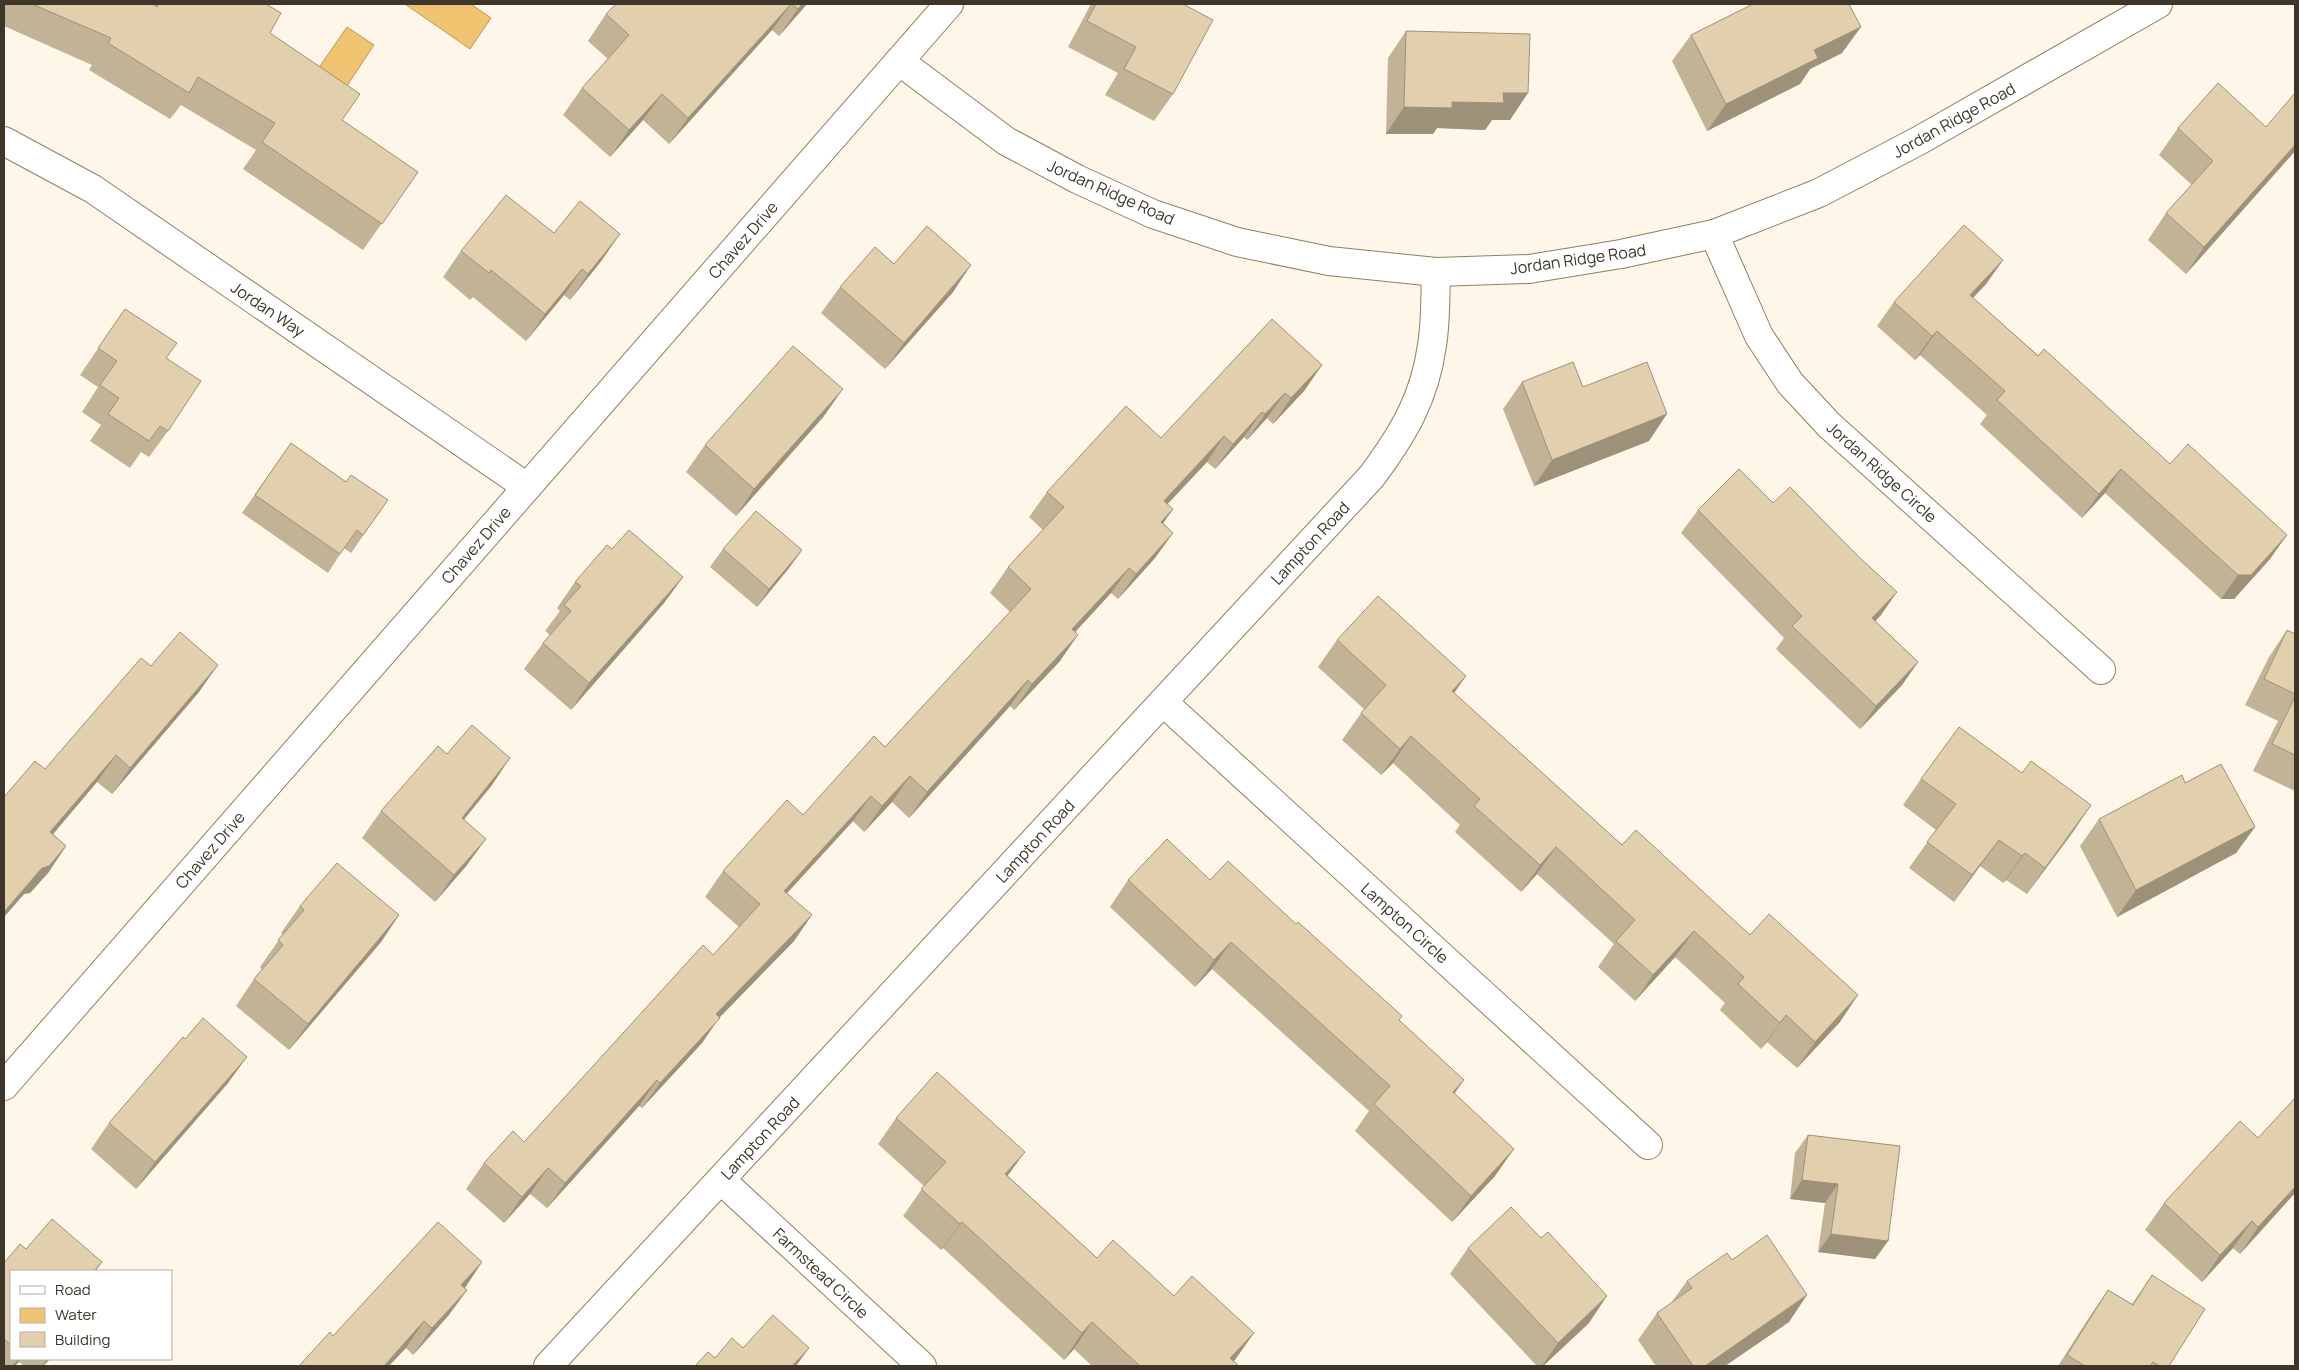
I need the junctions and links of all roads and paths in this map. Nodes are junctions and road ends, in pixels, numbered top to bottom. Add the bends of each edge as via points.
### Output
1 (949, 4) edge
2 (2158, 4) edge
3 (899, 61) junction
4 (4, 141) edge
5 (1714, 234) junction
6 (1436, 272) junction
7 (527, 487) junction
8 (2101, 670) dead end
9 (1164, 702) junction
10 (4, 1086) edge
11 (1648, 1145) dead end
12 (721, 1180) junction
13 (548, 1366) edge
14 (922, 1366) edge

1 - 3 street, Chavez Drive
2 - 5 street, Jordan Ridge Road via 1920,140 1819,193
3 - 6 street, Jordan Ridge Road via 1006,141 1076,180 1153,214 1237,242 1329,261
3 - 7 street, Chavez Drive
4 - 7 street, Jordan Way via 93,189
5 - 6 street, Jordan Ridge Road via 1621,254 1529,268
5 - 8 street, Jordan Ridge Circle via 1759,336 1790,383 1829,424
6 - 9 street, Lampton Road via 1432,345 1421,394 1400,438 1372,476
7 - 10 street, Chavez Drive
9 - 11 street, Lampton Circle
9 - 12 street, Lampton Road
12 - 13 street, Lampton Road
12 - 14 street, Farmstead Circle

